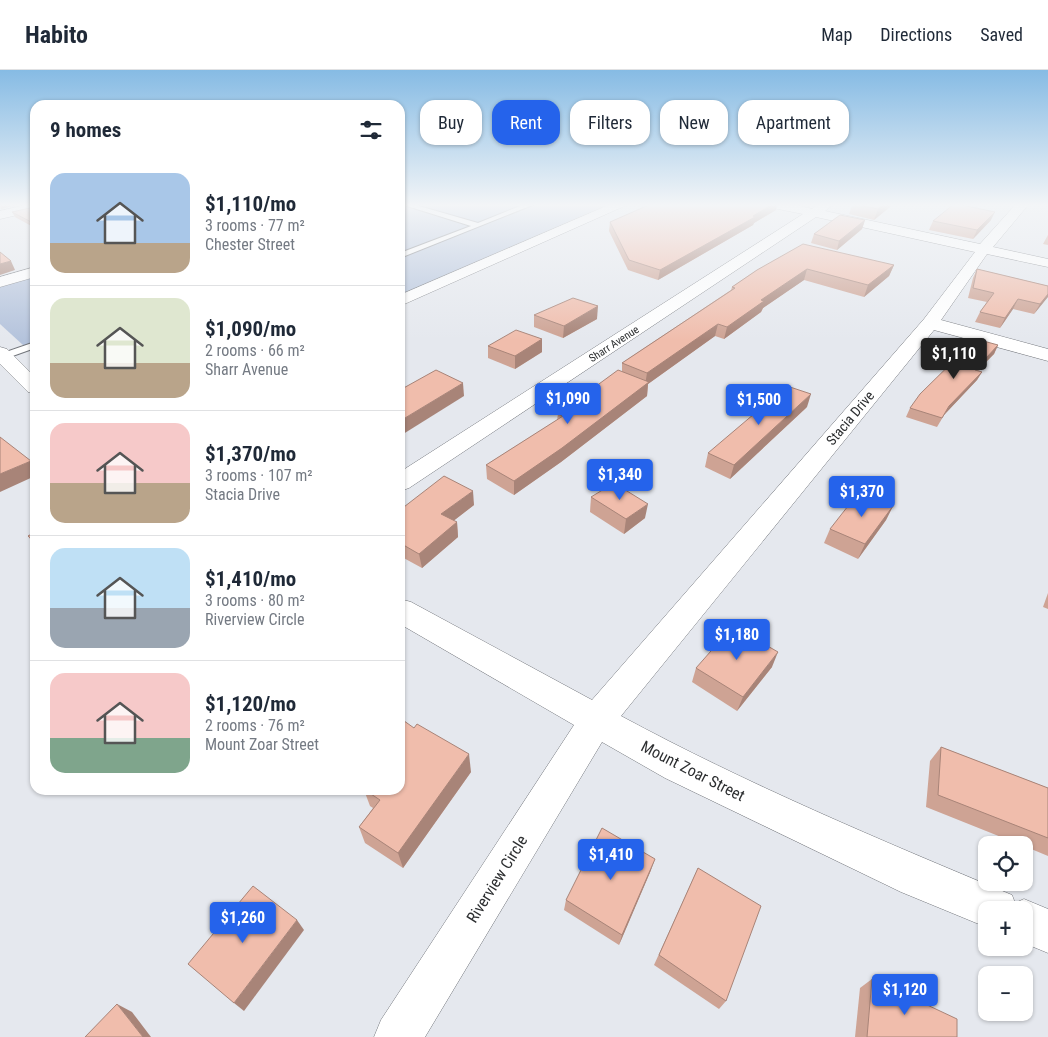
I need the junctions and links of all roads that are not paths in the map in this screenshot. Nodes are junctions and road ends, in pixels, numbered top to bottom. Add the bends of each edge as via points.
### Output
1 (417, 249) edge
2 (519, 249) edge
3 (759, 249) edge
4 (984, 249) joint
5 (405, 254) edge
6 (1048, 263) edge
7 (30, 273) edge
8 (0, 282) edge
9 (405, 299) edge
10 (930, 323) junction
11 (30, 346) edge
12 (1, 355) edge
13 (1048, 355) edge
14 (30, 383) edge
15 (405, 480) edge
16 (405, 613) edge
17 (596, 721) junction
18 (978, 902) edge
19 (1033, 924) edge
20 (1048, 930) edge
21 (398, 1037) edge

1 - 5 lane
2 - 9 street
3 - 15 street, Sharr Avenue
4 - 6 street
4 - 10 street, Stacia Drive
7 - 8 street
10 - 13 street
10 - 17 street, Stacia Drive
11 - 12 lane
12 - 14 street
16 - 17 street, Mount Zoar Street
17 - 18 street, Mount Zoar Street via 678,766 916,877
17 - 21 street, Riverview Circle
19 - 20 street

